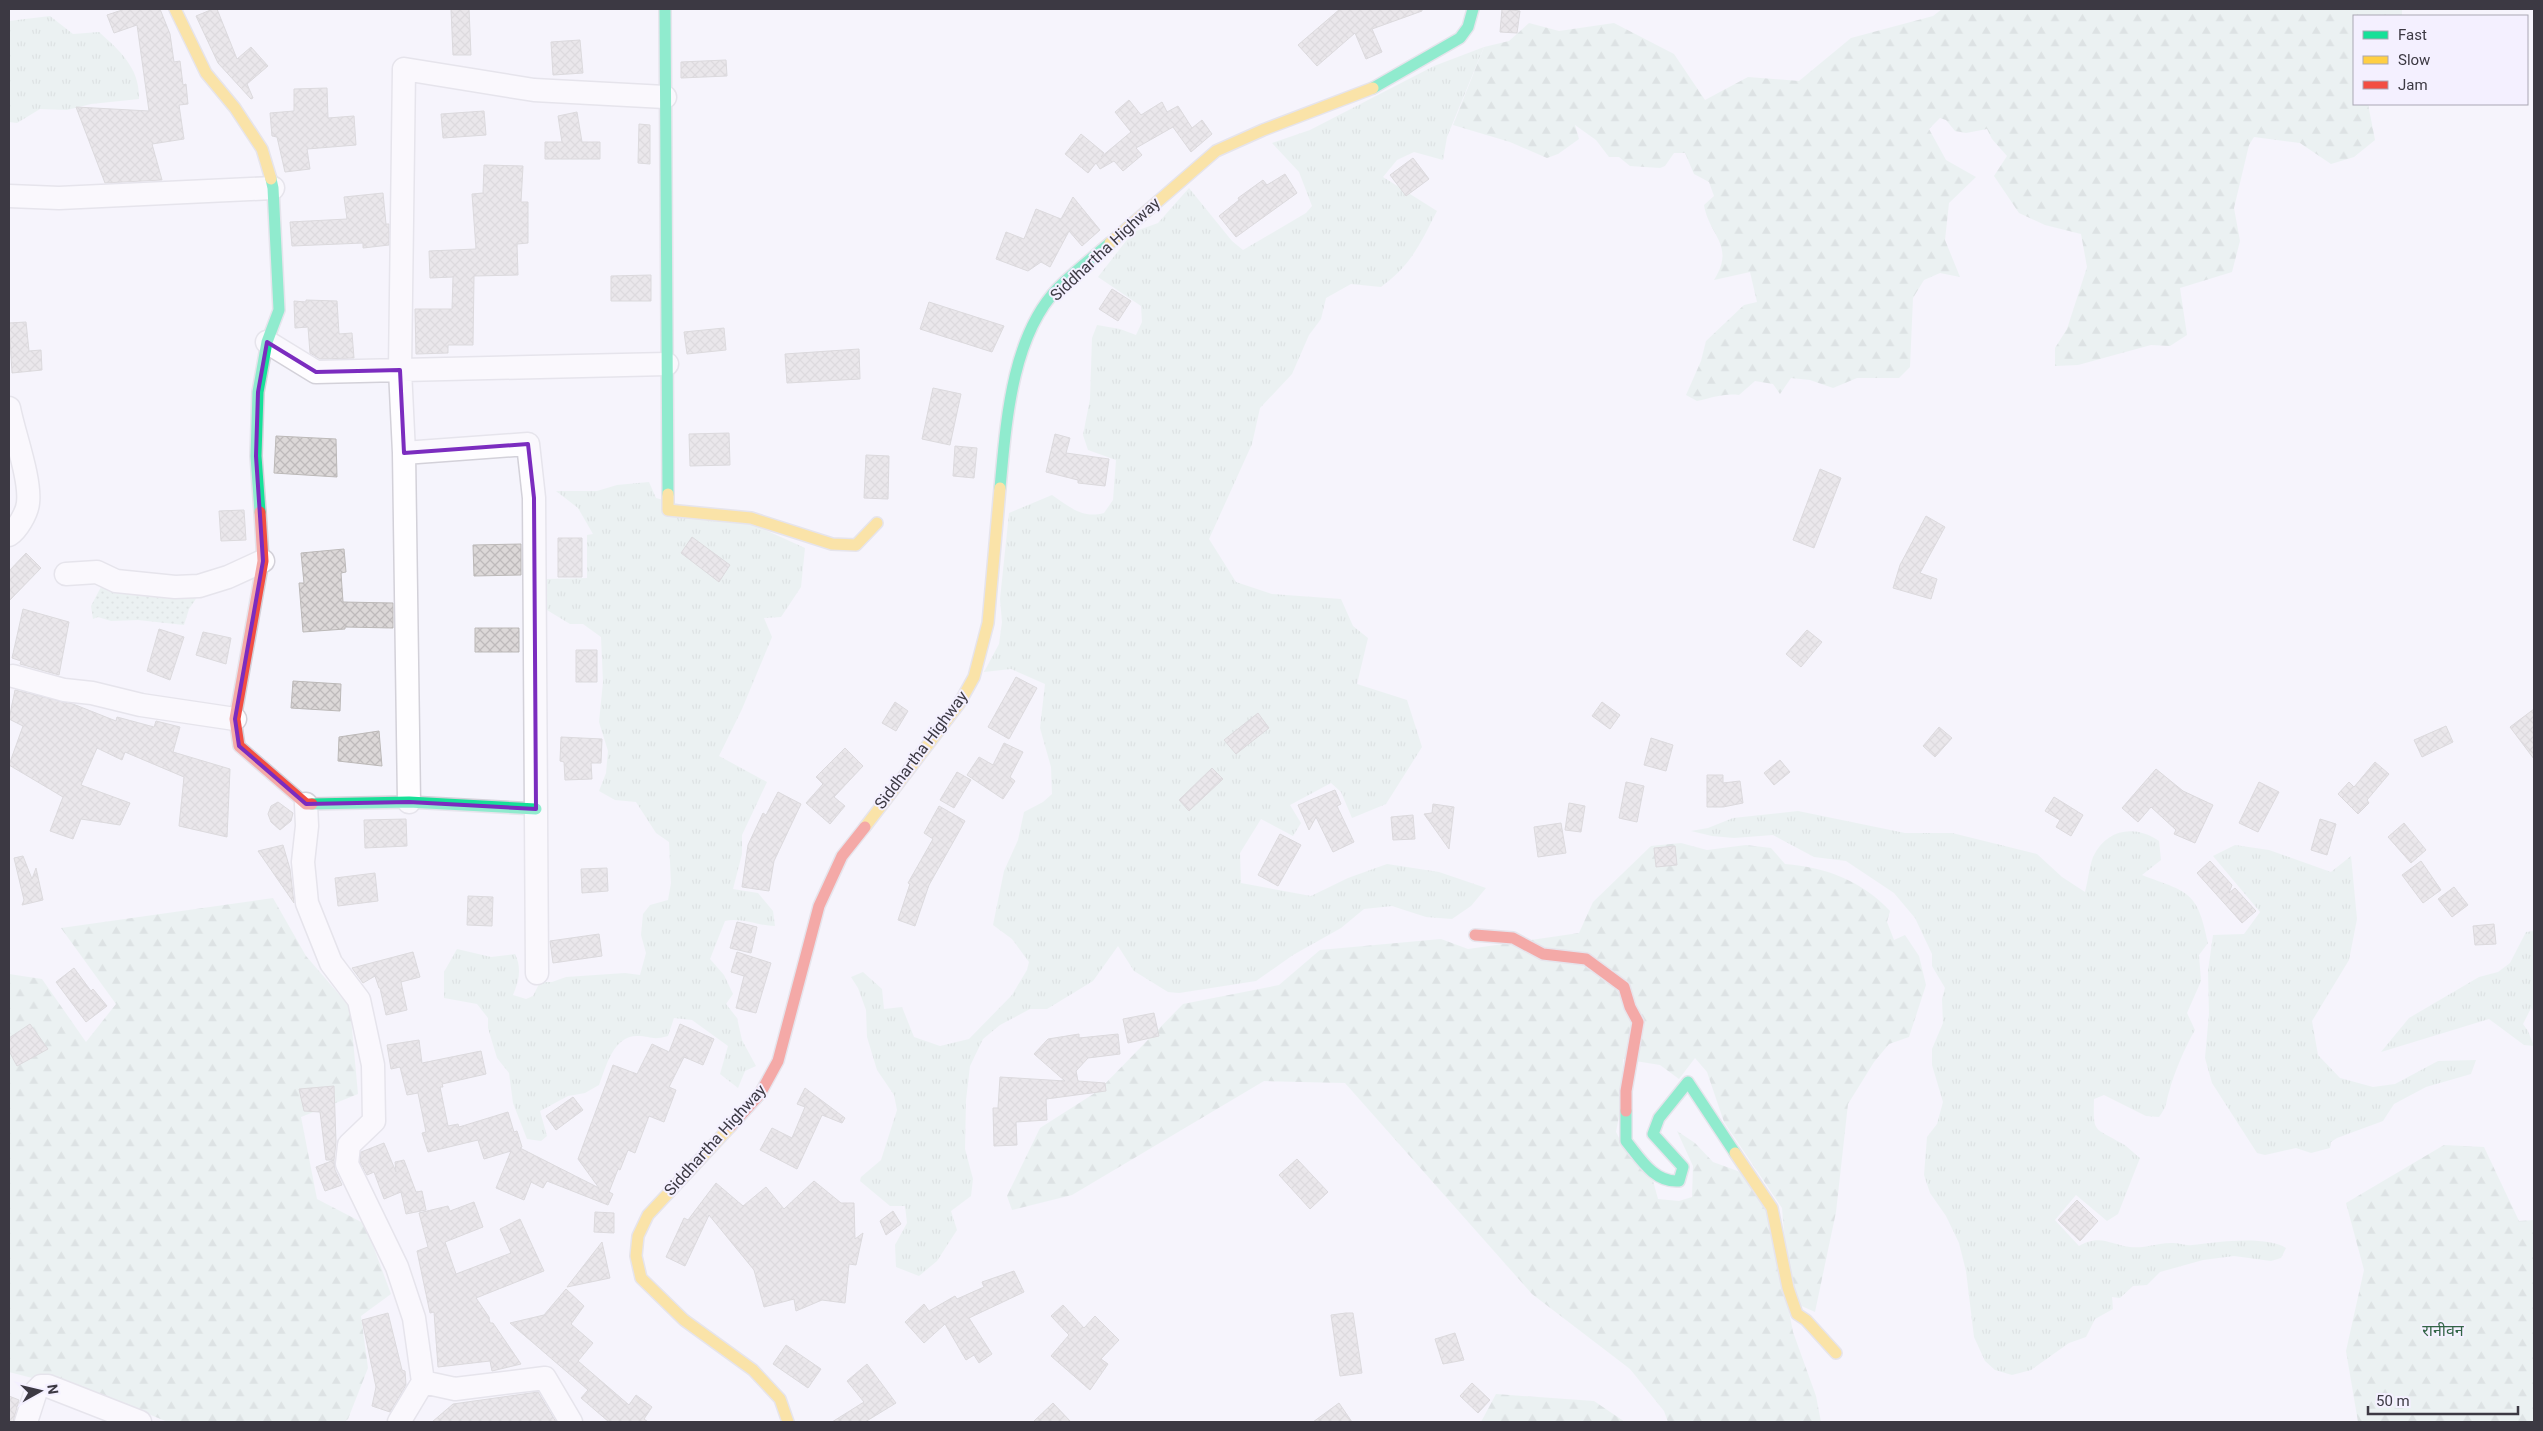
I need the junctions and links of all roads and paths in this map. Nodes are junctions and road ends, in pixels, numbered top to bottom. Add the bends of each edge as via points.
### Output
1 (175, 9) edge
2 (665, 9) edge
3 (1474, 9) edge
4 (665, 97) junction
5 (273, 188) junction
6 (9, 196) edge
7 (267, 342) junction
8 (667, 364) junction
9 (400, 370) junction
10 (9, 408) edge
11 (404, 453) junction
12 (877, 523) dead end
13 (9, 535) edge
14 (263, 561) junction
15 (66, 574) dead end
16 (13, 676) dead end
17 (235, 719) junction
18 (409, 802) junction
19 (306, 804) junction
20 (536, 809) junction
21 (1475, 935) dead end
22 (537, 973) dead end
23 (1836, 1353) dead end
24 (423, 1382) junction
25 (26, 1422) edge
26 (140, 1422) edge
27 (399, 1422) edge
28 (571, 1422) edge
29 (788, 1422) edge

1 - 5 main road via 206,73 236,108 262,149
2 - 4 main road
3 - 29 main road, Siddhartha Highway via 1460,38 1366,92 1216,151 1057,289 1029,332 1020,358 1005,436 988,623 974,677 959,704 842,856 819,906 778,1061 760,1094 648,1215 638,1236 636,1256 641,1278 684,1320 753,1370 780,1399
4 - 8 main road
4 - 9 street via 534,90 404,69
5 - 6 street via 59,198
5 - 7 main road via 279,310
7 - 9 street via 316,372
7 - 14 main road via 258,392 256,456
8 - 9 street
8 - 12 main road via 668,510 751,518 832,544 856,545
9 - 11 street
10 - 13 street via 28,503 24,515
11 - 18 street
11 - 20 street via 528,444 534,498
14 - 15 street via 199,586 175,587 116,580 96,572
14 - 17 main road
16 - 17 street via 64,690
17 - 19 main road via 239,746
18 - 19 main road
18 - 20 main road
19 - 24 street via 303,862 307,903 331,963 359,1000 373,1065 374,1121 349,1145 347,1164 397,1267 414,1318
20 - 22 street
21 - 23 main road via 1513,938 1543,954 1586,959 1624,987 1638,1022 1626,1091 1626,1141 1662,1180 1672,1183 1679,1180 1683,1166 1653,1134 1659,1118 1688,1082 1772,1208 1781,1259 1797,1314
24 - 27 street
24 - 28 street via 454,1389 545,1378
25 - 26 street via 36,1392 41,1386 48,1386

